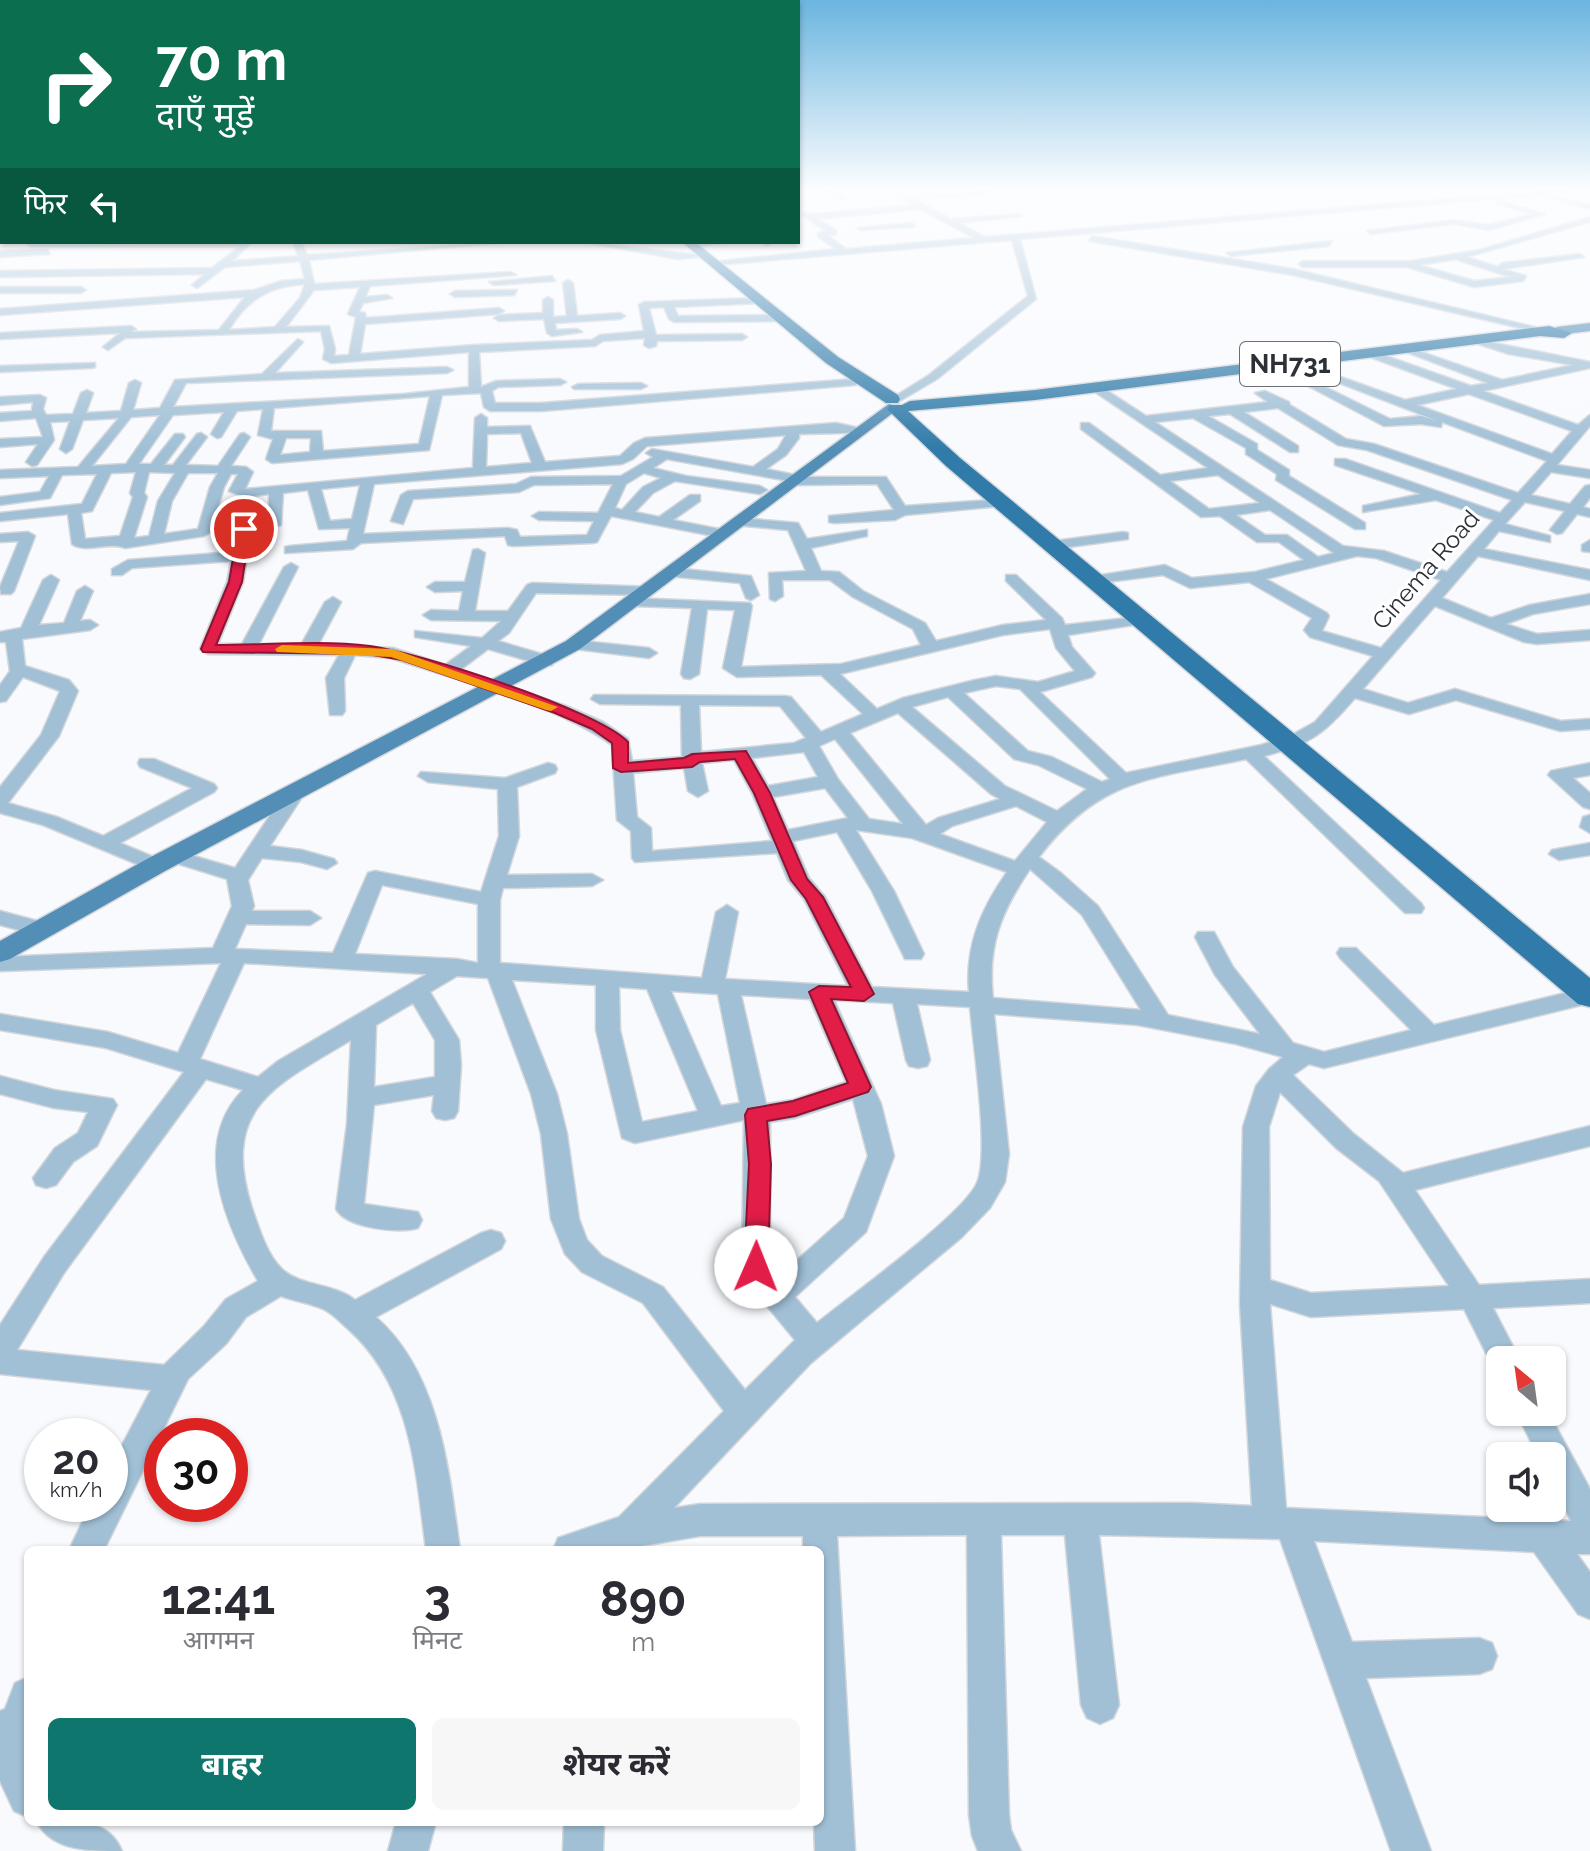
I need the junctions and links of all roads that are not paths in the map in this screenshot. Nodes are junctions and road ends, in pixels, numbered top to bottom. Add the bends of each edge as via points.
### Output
1 (23, 277) edge
2 (100, 277) edge
3 (206, 277) edge
4 (263, 277) edge
5 (308, 277) edge
6 (468, 277) edge
7 (731, 277) edge
8 (1027, 277) edge
9 (1316, 277) edge
10 (1321, 277) edge
11 (1440, 277) edge
12 (1521, 277) edge
13 (421, 280) junction
14 (0, 282) edge
15 (15, 282) junction
16 (568, 283) dead end
17 (136, 284) dead end
18 (310, 285) junction
19 (189, 287) junction
20 (499, 287) junction
21 (87, 288) junction
22 (456, 289) junction
23 (0, 290) edge
24 (404, 291) dead end
25 (250, 297) junction
26 (361, 297) junction
27 (105, 298) junction
28 (165, 298) junction
29 (387, 298) dead end
30 (1455, 298) dead end
31 (69, 299) junction
32 (209, 299) junction
33 (0, 300) edge
34 (146, 301) junction
35 (759, 301) junction
36 (718, 302) junction
37 (668, 304) junction
38 (1446, 305) junction
39 (59, 307) junction
40 (378, 309) dead end
41 (16, 310) junction
42 (135, 311) dead end
43 (0, 312) edge
44 (93, 313) dead end
45 (154, 313) dead end
46 (451, 314) junction
47 (548, 318) junction
48 (586, 318) junction
49 (620, 318) junction
50 (572, 319) junction
51 (705, 319) junction
52 (725, 319) junction
53 (0, 320) edge
54 (428, 320) junction
55 (124, 321) dead end
56 (144, 321) dead end
57 (360, 321) junction
58 (499, 321) junction
59 (189, 322) junction
60 (787, 322) junction
61 (396, 326) dead end
62 (85, 327) junction
63 (1590, 327) edge
64 (135, 329) junction
65 (112, 330) junction
66 (278, 330) junction
67 (223, 331) junction
68 (261, 331) junction
69 (590, 331) junction
70 (1554, 332) junction
71 (49, 333) junction
72 (650, 333) junction
73 (20, 335) junction
74 (0, 336) edge
75 (160, 336) junction
76 (742, 337) dead end
77 (328, 340) junction
78 (1590, 340) edge
79 (1479, 341) junction
80 (298, 342) junction
81 (78, 344) dead end
82 (254, 344) junction
83 (150, 345) junction
84 (36, 347) dead end
85 (474, 348) junction
86 (448, 350) junction
87 (1406, 350) junction
88 (593, 354) dead end
89 (1371, 354) junction
90 (69, 355) dead end
91 (25, 356) dead end
92 (354, 358) junction
93 (832, 360) junction
94 (1295, 364) junction
95 (91, 365) dead end
96 (315, 365) dead end
97 (1590, 365) edge
98 (60, 366) junction
99 (1275, 366) junction
100 (1487, 366) dead end
101 (41, 367) junction
102 (4, 370) edge
103 (447, 370) junction
104 (307, 377) junction
105 (259, 378) junction
106 (283, 378) junction
107 (1440, 379) junction
108 (1526, 379) junction
109 (560, 382) dead end
110 (855, 382) junction
111 (135, 383) dead end
112 (411, 384) dead end
113 (1501, 384) junction
114 (1413, 385) dead end
115 (578, 387) dead end
116 (650, 387) junction
117 (1399, 387) dead end
118 (1096, 388) junction
119 (298, 390) dead end
120 (480, 390) junction
121 (1280, 390) dead end
122 (1470, 390) junction
123 (279, 391) dead end
124 (441, 392) junction
125 (87, 393) dead end
126 (1261, 393) junction
127 (1372, 393) junction
128 (208, 394) junction
129 (350, 394) junction
130 (30, 399) junction
131 (0, 401) edge
132 (1301, 402) dead end
133 (315, 403) junction
134 (897, 404) junction
135 (1403, 404) junction
136 (1281, 405) junction
137 (269, 406) junction
138 (238, 407) junction
139 (489, 407) junction
140 (168, 410) junction
141 (1129, 410) junction
142 (1232, 410) junction
143 (126, 413) junction
144 (1195, 414) junction
145 (80, 415) junction
146 (0, 417) edge
147 (1143, 420) junction
148 (45, 425) junction
149 (1585, 425) edge
150 (1085, 426) dead end
151 (1465, 427) junction
152 (862, 430) junction
153 (479, 431) junction
154 (792, 431) junction
155 (0, 432) edge
156 (217, 434) dead end
157 (312, 434) junction
158 (281, 435) junction
159 (179, 437) dead end
160 (201, 437) dead end
161 (244, 437) dead end
162 (703, 438) junction
163 (0, 443) edge
164 (66, 449) dead end
165 (1294, 449) dead end
166 (635, 450) junction
167 (738, 454) dead end
168 (332, 455) junction
169 (665, 455) junction
170 (316, 456) junction
171 (0, 457) edge
172 (424, 459) dead end
173 (372, 460) dead end
174 (622, 460) junction
175 (1340, 462) dead end
176 (705, 463) junction
177 (1551, 463) junction
178 (722, 466) junction
179 (540, 467) junction
180 (645, 467) junction
181 (143, 468) junction
182 (181, 468) junction
183 (106, 469) junction
184 (82, 470) junction
185 (225, 470) junction
186 (58, 471) junction
187 (1219, 471) junction
188 (754, 472) junction
189 (479, 473) junction
190 (0, 474) edge
191 (1590, 474) edge
192 (673, 477) junction
193 (421, 478) junction
194 (1157, 479) junction
195 (623, 480) junction
196 (798, 480) junction
197 (369, 481) junction
198 (335, 483) junction
199 (314, 486) junction
200 (1590, 489) edge
201 (760, 490) dead end
202 (276, 491) junction
203 (615, 495) junction
204 (1437, 495) junction
205 (574, 496) dead end
206 (1521, 497) junction
207 (695, 498) dead end
208 (0, 501) edge
209 (1001, 502) junction
210 (1272, 506) junction
211 (1368, 509) dead end
212 (1573, 509) junction
213 (74, 510) junction
214 (901, 511) junction
215 (1224, 513) junction
216 (1590, 513) edge
217 (607, 514) junction
218 (626, 514) junction
219 (539, 516) dead end
220 (0, 517) edge
221 (834, 519) dead end
222 (398, 521) dead end
223 (662, 521) junction
224 (1499, 522) junction
225 (358, 523) junction
226 (1360, 526) dead end
227 (732, 528) junction
228 (862, 533) dead end
229 (1123, 536) dead end
230 (0, 538) edge
231 (354, 539) junction
232 (125, 540) junction
233 (155, 541) junction
234 (804, 544) junction
235 (1054, 545) junction
236 (1474, 551) junction
237 (478, 553) dead end
238 (1352, 553) junction
239 (240, 556) junction
240 (1316, 562) junction
241 (117, 572) dead end
242 (673, 573) junction
243 (815, 574) junction
244 (1590, 575) edge
245 (1251, 577) junction
246 (1011, 578) dead end
247 (1451, 578) junction
248 (1095, 581) junction
249 (471, 586) junction
250 (435, 587) dead end
251 (26, 589) edge
252 (85, 591) dead end
253 (751, 595) dead end
254 (642, 596) junction
255 (775, 596) dead end
256 (1432, 599) junction
257 (1590, 599) edge
258 (333, 602) dead end
259 (700, 604) junction
260 (466, 614) junction
261 (431, 615) dead end
262 (513, 616) junction
263 (1140, 619) junction
264 (1492, 623) junction
265 (90, 625) dead end
266 (70, 627) junction
267 (1059, 627) junction
268 (421, 634) dead end
269 (13, 635) edge
270 (1590, 635) edge
271 (486, 643) junction
272 (573, 645) junction
273 (930, 646) junction
274 (248, 649) junction
275 (307, 649) junction
276 (350, 649) junction
277 (649, 653) dead end
278 (1384, 654) junction
279 (546, 661) junction
280 (448, 671) junction
281 (827, 671) junction
282 (15, 674) edge
283 (690, 674) dead end
284 (1034, 686) junction
285 (495, 688) junction
286 (952, 691) junction
287 (1351, 691) junction
288 (0, 697) edge
289 (600, 699) dead end
290 (690, 702) junction
291 (900, 706) junction
292 (336, 711) dead end
293 (876, 717) junction
294 (1590, 725) edge
295 (838, 730) junction
296 (812, 741) junction
297 (1291, 742) junction
298 (1249, 752) junction
299 (740, 754) junction
300 (692, 760) junction
301 (147, 763) dead end
302 (621, 768) junction
303 (548, 769) dead end
304 (1590, 769) edge
305 (428, 776) dead end
306 (830, 781) junction
307 (507, 784) junction
308 (1112, 785) junction
309 (698, 791) dead end
310 (762, 793) junction
311 (294, 794) junction
312 (0, 800) edge
313 (1016, 800) junction
314 (1590, 803) edge
315 (0, 807) edge
316 (1061, 821) junction
317 (1590, 821) edge
318 (853, 825) junction
319 (1590, 827) edge
320 (923, 834) junction
321 (107, 842) junction
322 (784, 842) junction
323 (1590, 849) edge
324 (257, 851) junction
325 (1559, 854) dead end
326 (164, 861) junction
327 (327, 863) dead end
328 (1023, 864) junction
329 (239, 876) junction
330 (592, 880) dead end
331 (492, 891) junction
332 (1413, 908) dead end
333 (727, 912) dead end
334 (238, 917) junction
335 (0, 918) edge
336 (310, 918) dead end
337 (41, 929) junction
338 (1206, 937) dead end
339 (0, 953) edge
340 (1348, 953) dead end
341 (913, 954) dead end
342 (228, 956) junction
343 (341, 960) junction
344 (0, 964) edge
345 (457, 966) junction
346 (493, 969) junction
347 (607, 978) junction
348 (656, 982) junction
349 (720, 987) junction
350 (417, 990) junction
351 (819, 992) junction
352 (864, 994) junction
353 (903, 995) junction
354 (1590, 995) edge
355 (982, 1002) junction
356 (1159, 1020) junction
357 (364, 1021) junction
358 (0, 1022) edge
359 (1430, 1035) junction
360 (918, 1060) dead end
361 (1288, 1060) junction
362 (193, 1064) junction
363 (447, 1084) junction
364 (0, 1085) edge
365 (262, 1087) junction
366 (860, 1087) junction
367 (361, 1098) junction
368 (445, 1111) dead end
369 (756, 1112) junction
370 (713, 1117) junction
371 (1590, 1136) edge
372 (46, 1178) dead end
373 (1396, 1185) junction
374 (408, 1220) dead end
375 (491, 1241) dead end
376 (279, 1283) junction
377 (1255, 1287) junction
378 (1590, 1291) edge
379 (776, 1296) junction
380 (1473, 1299) junction
381 (354, 1315) junction
382 (815, 1342) junction
383 (1498, 1346) edge
384 (0, 1351) edge
385 (0, 1361) edge
386 (171, 1379) junction
387 (744, 1412) junction
388 (1539, 1426) edge
389 (128, 1464) edge
390 (819, 1519) junction
391 (984, 1519) junction
392 (1080, 1519) junction
393 (99, 1522) edge
394 (1281, 1523) junction
395 (1590, 1523) edge
396 (630, 1530) junction
397 (1543, 1535) junction
398 (1590, 1538) edge
399 (88, 1546) edge
400 (442, 1546) edge
401 (589, 1546) edge
402 (820, 1546) edge
403 (1590, 1602) edge
404 (824, 1623) edge
405 (1479, 1656) dead end
406 (1342, 1661) junction
407 (1100, 1705) dead end
408 (17, 1718) edge
409 (24, 1789) edge
410 (415, 1826) edge
411 (584, 1826) edge
412 (408, 1851) edge
413 (583, 1851) edge
414 (835, 1851) edge
415 (1001, 1851) edge
416 (1411, 1851) edge

1 - 15 street
2 - 21 street
3 - 19 street
4 - 18 street
5 - 18 street
6 - 13 street
7 - 35 highway
8 - 134 street via 1033,297
9 - 70 street
10 - 38 street
11 - 12 street via 1469,288
13 - 22 street
13 - 26 street
14 - 15 street
15 - 21 street
16 - 50 street
17 - 21 street
18 - 25 street via 275,283
18 - 26 street
18 - 66 street
19 - 28 street
19 - 32 street via 225,285
20 - 22 street
20 - 47 street via 551,290
20 - 58 street
21 - 23 street
21 - 31 street
22 - 46 street
24 - 26 street
25 - 32 street
25 - 67 street
26 - 29 street
26 - 40 street
26 - 57 street via 353,314 360,314
27 - 28 street via 118,292
27 - 34 street
27 - 39 street
27 - 44 street
28 - 32 street
28 - 34 street
28 - 45 street
30 - 38 street
31 - 33 street
31 - 39 street
32 - 59 street
34 - 42 street
35 - 36 street
35 - 60 highway
36 - 37 street
36 - 52 street
37 - 51 street via 672,319 688,314
37 - 72 street via 643,305
38 - 70 street
39 - 41 street
39 - 73 street
41 - 43 street
41 - 53 street
46 - 54 street
46 - 58 street
47 - 50 street
47 - 58 street
47 - 69 street via 553,333
48 - 49 street
48 - 50 street
48 - 69 street
49 - 69 street
49 - 72 street
51 - 52 street
51 - 60 street via 704,324
52 - 60 street
54 - 57 street via 412,311
54 - 58 street
54 - 61 street
55 - 65 street
56 - 64 street
57 - 92 street
59 - 64 street
59 - 67 street
60 - 93 highway
62 - 65 street
62 - 71 street
62 - 81 street
63 - 70 main road
64 - 65 street
66 - 68 street
66 - 77 street via 326,328
67 - 68 street
67 - 75 street
68 - 82 street
70 - 78 highway, NH731
70 - 79 highway, NH731
71 - 73 street
71 - 84 street
72 - 76 street
72 - 85 street via 531,352
72 - 88 street via 651,345 594,349
73 - 74 street
75 - 83 street
75 - 83 street via 121,335 102,347
77 - 80 street
77 - 92 street via 328,359
79 - 87 highway, NH731
79 - 97 street
80 - 82 street
80 - 105 street
82 - 83 street
85 - 86 street
85 - 120 street
86 - 92 street via 407,348
86 - 103 street
87 - 89 highway, NH731
87 - 113 street
89 - 94 highway, NH731
89 - 107 street
90 - 98 street
91 - 102 street
93 - 110 highway
93 - 134 highway
94 - 99 highway, NH731
94 - 127 street
95 - 98 street
96 - 104 street
97 - 108 street
98 - 101 street
99 - 118 highway, NH731
99 - 151 street via 1390,423 1421,420
100 - 108 street
101 - 102 street
101 - 130 street
103 - 104 street
103 - 124 street
104 - 106 street
105 - 106 street
105 - 128 street
105 - 138 street
106 - 123 street
107 - 114 street
107 - 122 street
108 - 113 street
109 - 120 street via 496,384
110 - 116 street
110 - 134 highway
111 - 143 street
112 - 129 street
113 - 122 street
115 - 116 street
116 - 139 street via 541,407
117 - 127 street
118 - 134 highway, NH731 via 946,408
118 - 141 street
119 - 129 street
120 - 124 street
120 - 139 street
121 - 126 street
122 - 135 street
122 - 149 street
124 - 129 street
124 - 168 street via 427,446 358,446
125 - 145 street
126 - 136 street
126 - 141 street
127 - 135 street
128 - 138 street
128 - 140 street
128 - 140 street via 180,381
129 - 133 street
130 - 131 street
130 - 148 street via 41,399 37,406
132 - 136 street
133 - 137 street
133 - 157 street
134 - 152 main road
134 - 209 highway via 907,423
135 - 151 street
136 - 142 street
136 - 206 street via 1342,442
137 - 138 street
137 - 158 street via 264,435
138 - 156 street
139 - 153 street via 481,413
140 - 143 street
140 - 181 street
141 - 147 street
142 - 144 street
142 - 165 street
143 - 145 street
143 - 184 street
144 - 147 street
144 - 226 street via 1253,447 1250,451 1284,472 1281,477
145 - 148 street
145 - 164 street
146 - 148 street
147 - 187 street
148 - 155 street
148 - 163 street
148 - 171 street via 35,459
149 - 177 street, Cinema Road
150 - 194 street
151 - 177 street
152 - 154 street
152 - 196 main road
153 - 179 street via 526,429
153 - 189 street
154 - 162 street
154 - 188 street via 787,447
157 - 158 street
157 - 170 street via 318,435
158 - 170 street via 272,459
159 - 181 street
160 - 182 street
161 - 185 street
162 - 166 street via 645,442
162 - 176 street
166 - 169 street
166 - 174 street
167 - 178 street
168 - 170 street
168 - 198 street
169 - 176 street
169 - 180 street
172 - 193 street
173 - 197 street
174 - 179 street
174 - 180 street
175 - 204 street
176 - 178 street
177 - 191 street
177 - 206 street, Cinema Road
178 - 188 street
179 - 189 street
180 - 192 street
180 - 195 street
181 - 182 street
181 - 183 street
181 - 232 street
182 - 185 street
182 - 233 street via 165,501
183 - 184 street
183 - 213 street via 88,508
184 - 186 street
185 - 202 street via 245,472 238,493
185 - 233 street via 204,532
186 - 190 street
186 - 208 street via 44,496
187 - 194 street
187 - 210 street
188 - 196 street
189 - 193 street
192 - 201 street
192 - 218 street via 648,490
193 - 197 street
194 - 215 street via 1206,514
195 - 203 street
195 - 222 street via 531,481 519,488 407,495
196 - 214 street via 881,480
196 - 227 main road
197 - 198 street
197 - 225 street
198 - 199 street
199 - 202 street
199 - 225 street via 324,526
200 - 212 street
202 - 239 street via 276,522 245,528
203 - 205 street
203 - 217 street
204 - 211 street
204 - 224 street
206 - 212 street
206 - 224 street, Cinema Road
207 - 223 street
209 - 214 street
209 - 235 highway
210 - 215 street
210 - 238 street
212 - 216 street
212 - 224 street via 1551,535
213 - 220 street
213 - 232 street via 79,544
214 - 221 street via 895,516
215 - 240 street via 1262,539 1282,538
217 - 218 street
217 - 219 street
217 - 231 street via 589,540 513,542 510,532
218 - 223 street
223 - 227 street
224 - 236 street, Cinema Road
225 - 231 street
227 - 234 street via 791,525
227 - 242 main road
228 - 234 street
229 - 235 street
230 - 251 street via 28,536
231 - 274 street via 351,546 290,559
232 - 233 street
234 - 243 street
235 - 248 highway
236 - 244 street
236 - 247 street, Cinema Road
237 - 249 street
238 - 240 street
238 - 247 street via 1379,554
239 - 241 street via 128,564
239 - 274 street via 229,600 207,647
240 - 245 street
242 - 253 street via 746,579
242 - 254 main road
243 - 255 street via 774,576
243 - 273 street via 836,576 865,599 917,625
245 - 248 street via 1192,584 1165,570
245 - 278 street via 1321,616 1312,630 1316,634
246 - 267 street
247 - 256 street, Cinema Road
248 - 263 highway
249 - 250 street
249 - 260 street
251 - 269 street
252 - 266 street
254 - 259 street
254 - 262 street via 532,588
254 - 272 main road
256 - 264 street
256 - 278 street, Cinema Road
257 - 264 street
258 - 275 street
259 - 281 street via 745,607 731,670
259 - 283 street
260 - 261 street
260 - 262 street
262 - 271 street
263 - 267 street
263 - 297 highway
264 - 270 street via 1530,639
265 - 266 street
266 - 269 street
267 - 273 street via 1013,628
267 - 284 street via 1064,648 1086,673
268 - 271 street
269 - 282 street
271 - 279 street
271 - 280 street
272 - 277 street
272 - 279 main road
273 - 281 street
274 - 275 street
275 - 276 street
276 - 280 street via 393,653
276 - 292 street via 335,678
278 - 287 street, Cinema Road
279 - 285 main road
280 - 285 street
281 - 293 street
282 - 288 street
282 - 312 street via 69,688 50,736
284 - 286 street via 996,681
284 - 308 street via 1029,692
285 - 302 street via 602,729 621,743
285 - 311 main road
286 - 291 street
286 - 308 street via 1021,755
287 - 294 street via 1409,709 1457,694 1560,726
287 - 297 street, Cinema Road via 1321,726
289 - 290 street
290 - 296 street via 788,702
290 - 300 street
291 - 293 street
291 - 313 street
293 - 295 street
295 - 296 street
295 - 320 street
296 - 299 street via 792,749
296 - 306 street
297 - 298 street, Cinema Road
297 - 354 highway
298 - 308 street, Cinema Road
298 - 332 street
299 - 300 street
299 - 310 street
300 - 302 street
300 - 309 street
301 - 321 street via 207,788
302 - 322 street via 627,820 642,830 642,858
303 - 307 street
304 - 314 street via 1558,775
305 - 307 street
306 - 310 street
306 - 318 street
307 - 331 street via 509,836
308 - 316 street via 1089,795
310 - 322 street
311 - 324 street
311 - 326 main road
313 - 316 street
313 - 320 street
315 - 321 street
316 - 328 street
317 - 319 street
318 - 320 street
318 - 322 street
318 - 341 street
320 - 328 street
321 - 326 street
322 - 352 street via 799,880 814,897
323 - 325 street
324 - 327 street
324 - 329 street
326 - 329 street
326 - 337 main road
328 - 355 street via 1003,892 982,939
328 - 356 street via 1063,884 1090,911
329 - 334 street via 236,884 243,902
330 - 331 street
331 - 343 street via 375,877
331 - 346 street
333 - 349 street
334 - 336 street
334 - 342 street
335 - 337 street
337 - 339 main road
338 - 361 street via 1223,970
340 - 359 street
342 - 343 street
342 - 344 street
342 - 362 street
343 - 345 street
345 - 346 street
345 - 350 street
346 - 347 street
346 - 387 street via 544,1094 565,1219 575,1246 592,1264 653,1295
347 - 348 street
347 - 370 street via 608,1030 631,1131
348 - 349 street
348 - 370 street
349 - 351 street
349 - 369 street
350 - 357 street
350 - 363 street via 447,1040
351 - 352 street
351 - 366 street
352 - 353 street
353 - 355 street
353 - 360 street
354 - 359 street
355 - 356 street
355 - 382 street via 996,1154 991,1182 952,1229
356 - 361 street
357 - 365 street
357 - 367 street
358 - 362 street via 108,1040
359 - 361 street via 1324,1060
361 - 373 street via 1345,1141 1381,1166
361 - 377 street via 1269,1086 1256,1127
362 - 365 street
362 - 384 street
363 - 367 street
363 - 368 street
364 - 372 street via 104,1105 88,1139 64,1155
365 - 376 street via 238,1114 230,1134 229,1177 266,1270
366 - 369 street via 795,1109
366 - 379 street via 881,1156 861,1213 841,1240
367 - 374 street via 350,1209
369 - 370 street
369 - 379 street via 760,1164 755,1258 758,1274
371 - 373 street
373 - 380 street
375 - 381 street
376 - 381 street via 326,1296
376 - 386 street via 236,1308
377 - 380 street via 1311,1305
377 - 394 street
378 - 380 street
379 - 382 street
380 - 383 street
381 - 400 street via 387,1349 422,1417
382 - 387 street
385 - 386 street
386 - 389 street
387 - 396 street
388 - 395 street
390 - 391 street
390 - 396 street via 700,1520
390 - 402 street
391 - 392 street
391 - 415 street via 989,1815
392 - 394 street
392 - 407 street
393 - 399 street
394 - 397 street
394 - 406 street
396 - 401 street
397 - 398 street
397 - 403 street
404 - 414 street
405 - 406 street
406 - 416 street
408 - 409 street via 16,1773
410 - 412 street
411 - 413 street

